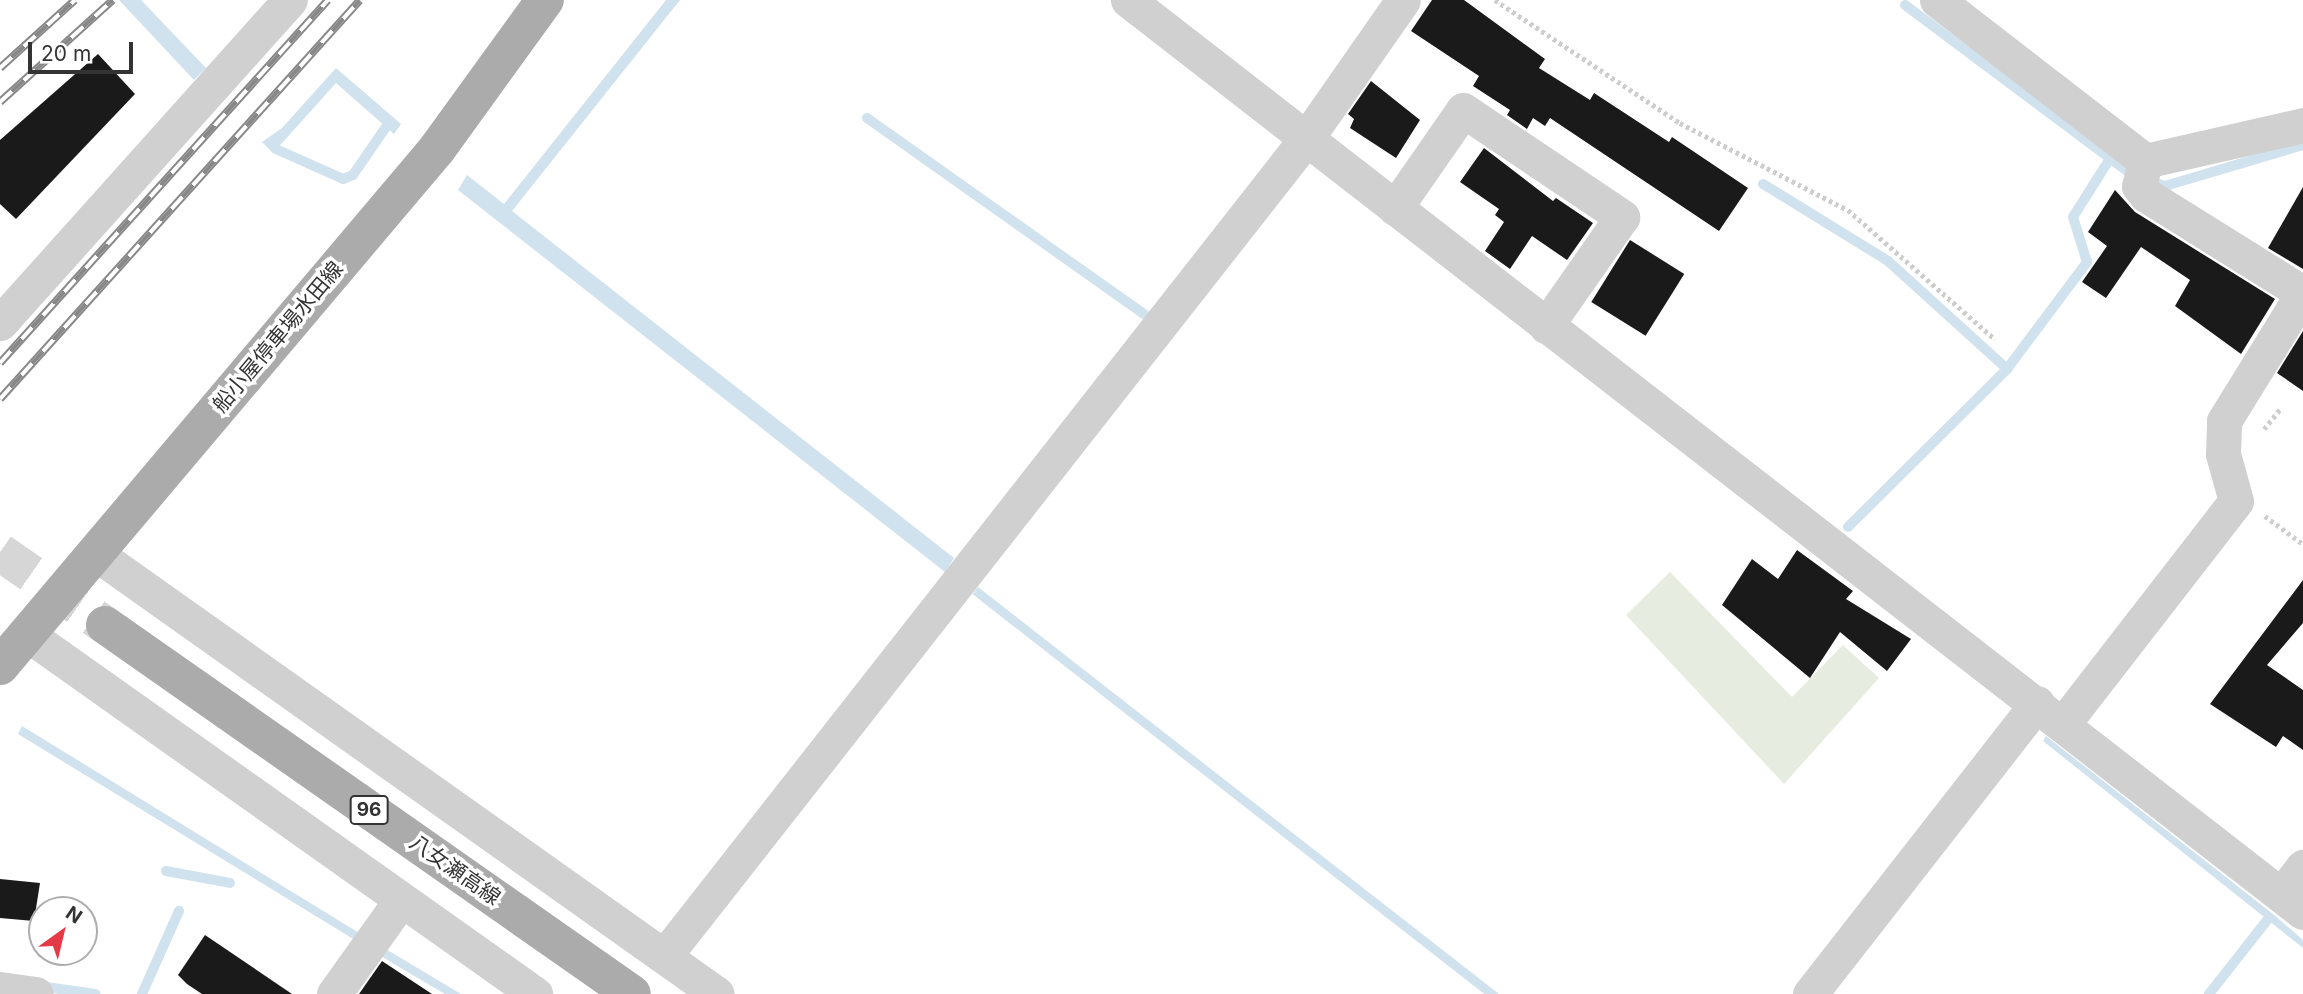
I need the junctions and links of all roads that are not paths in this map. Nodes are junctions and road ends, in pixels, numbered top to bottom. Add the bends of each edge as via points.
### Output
1 (290, 0) edge
2 (545, 0) edge
3 (1128, 0) edge
4 (1403, 0) edge
5 (1937, 0) edge
6 (2303, 125) edge
7 (1306, 139) junction
8 (2146, 161) junction
9 (1395, 208) junction
10 (2303, 293) edge
11 (0, 323) edge
12 (1546, 326) junction
13 (95, 553) junction
14 (106, 625) tunnel mouth
15 (27, 634) junction
16 (0, 666) edge
17 (2050, 714) junction
18 (2303, 867) edge
19 (401, 900) junction
20 (2292, 904) edge
21 (666, 954) junction
22 (0, 989) edge
23 (37, 994) edge
24 (334, 994) edge
25 (535, 994) edge
26 (632, 994) edge
27 (717, 994) edge
28 (1810, 994) edge

1 - 11 street
2 - 13 main road, 船小屋停車場水田線 via 437,149
3 - 7 street
4 - 7 street
5 - 8 street
6 - 8 street
7 - 9 street
7 - 21 street
8 - 10 street via 2139,186 2146,195
9 - 12 street
9 - 12 street via 1463,110 1622,217
10 - 17 street via 2224,421 2223,454 2236,501
12 - 17 street
13 - 15 main road, 船小屋停車場水田線
13 - 21 street
14 - 26 main road, 八女瀬高線 / 96
15 - 16 main road, 船小屋停車場水田線
15 - 19 street
17 - 20 street
17 - 28 street
18 - 20 street
19 - 24 street
19 - 25 street
21 - 27 street
22 - 23 street

